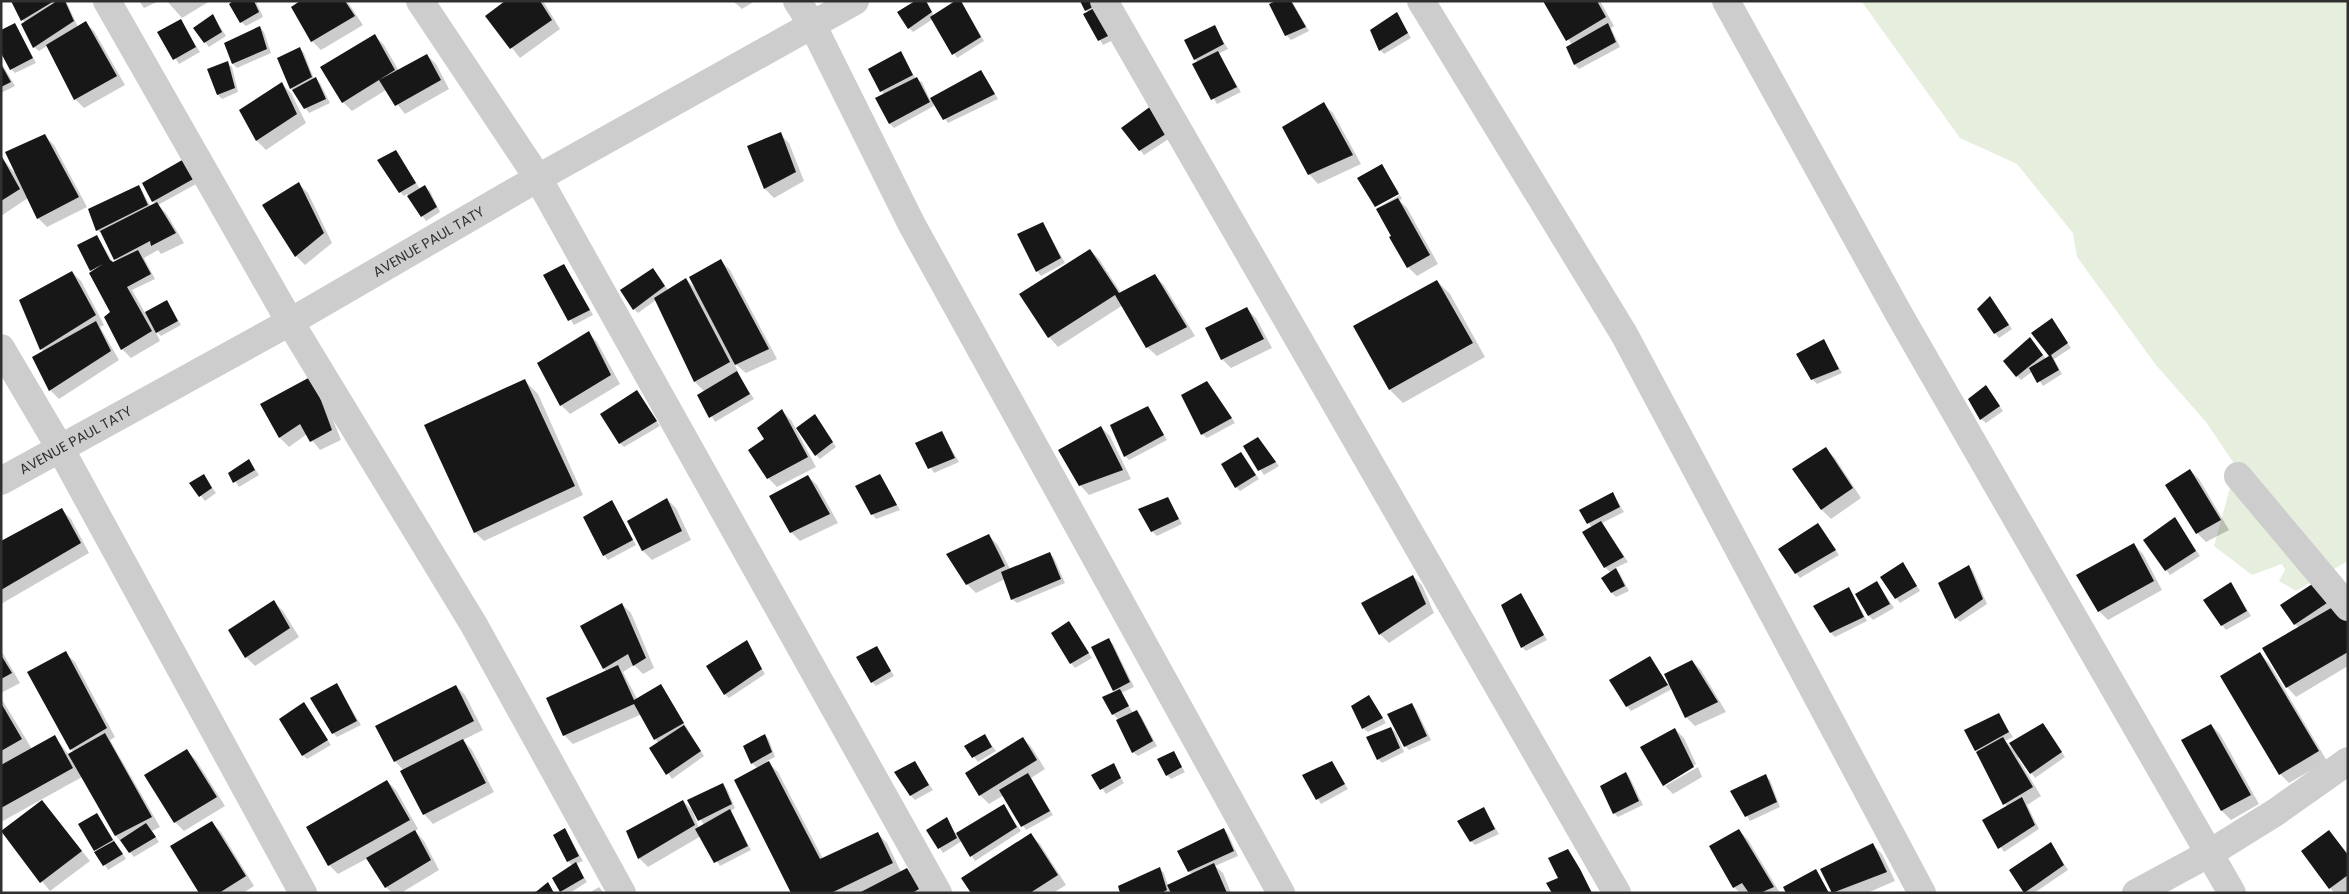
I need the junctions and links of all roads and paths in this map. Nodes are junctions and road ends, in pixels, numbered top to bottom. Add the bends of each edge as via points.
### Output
1 (107, 1) edge
2 (420, 1) edge
3 (797, 1) edge
4 (855, 1) edge
5 (1104, 1) edge
6 (1421, 1) edge
7 (1726, 1) edge
8 (812, 24) junction
9 (538, 178) junction
10 (290, 322) junction
11 (1, 348) edge
12 (60, 448) junction
13 (2238, 476) dead end
14 (1, 481) edge
15 (2348, 607) edge
16 (2348, 761) edge
17 (2210, 853) junction
18 (303, 893) edge
19 (622, 893) edge
20 (938, 893) edge
21 (1281, 893) edge
22 (1617, 893) edge
23 (1922, 893) edge
24 (2136, 893) edge
25 (2232, 893) edge

1 - 10 street
2 - 9 street
3 - 8 street
4 - 8 street, AVENUE PAUL TATY
5 - 22 street
6 - 23 street via 1624,334
7 - 17 street via 1900,316
8 - 9 street, AVENUE PAUL TATY
8 - 21 street via 912,225
9 - 10 street, AVENUE PAUL TATY
9 - 20 street
10 - 12 street, AVENUE PAUL TATY
10 - 19 street via 474,625
11 - 12 street
12 - 14 street, AVENUE PAUL TATY
12 - 18 street
13 - 15 street
16 - 17 street
17 - 24 street
17 - 25 street

